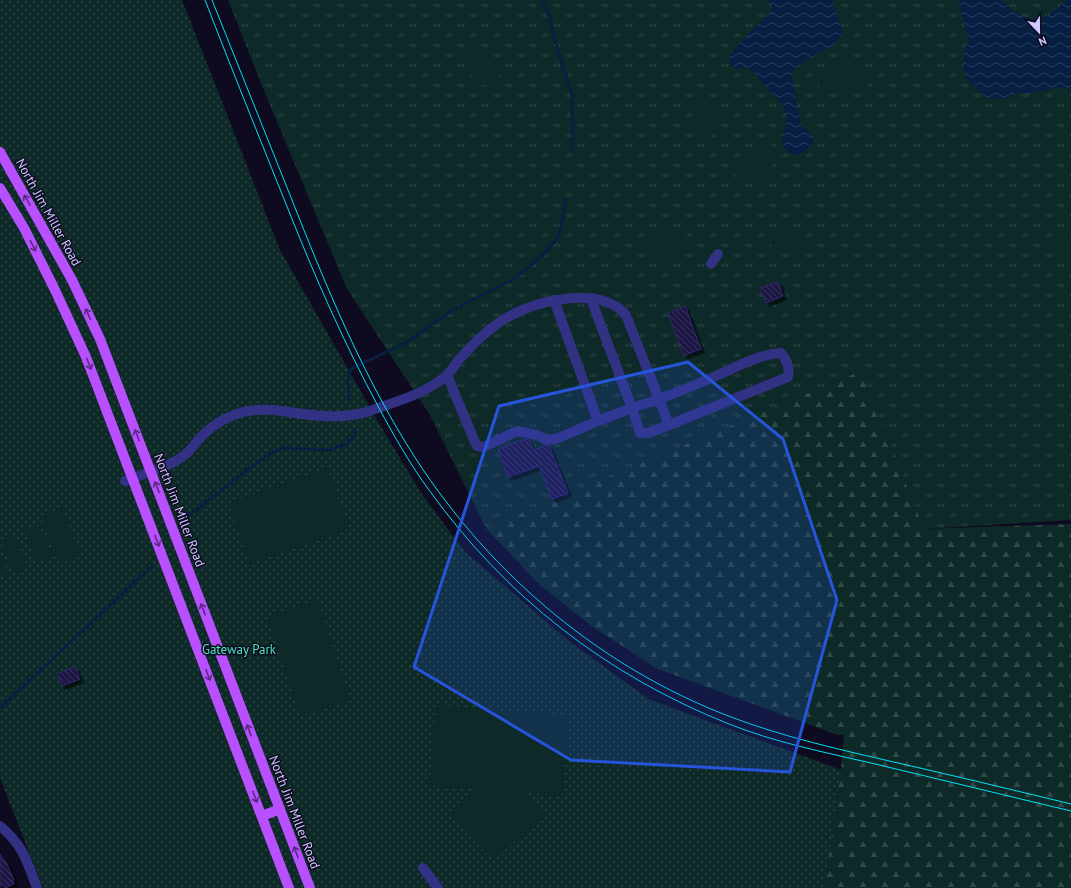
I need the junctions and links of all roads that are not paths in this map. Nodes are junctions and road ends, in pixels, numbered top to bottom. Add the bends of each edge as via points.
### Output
1 (0, 152) edge
2 (0, 188) edge
3 (718, 254) dead end
4 (711, 264) dead end
5 (591, 299) junction
6 (554, 300) junction
7 (447, 375) junction
8 (659, 400) junction
9 (632, 408) junction
10 (598, 421) junction
11 (669, 425) junction
12 (151, 471) junction
13 (129, 480) junction
14 (280, 809) junction
15 (262, 816) junction
16 (0, 826) edge
17 (423, 868) dead end
18 (37, 888) edge
19 (290, 888) edge
20 (310, 888) edge
21 (438, 888) edge

12 -> 1 main road, North Jim Miller Road via 87,310
2 -> 13 main road via 56,290 86,356
3 - 4 street
5 - 6 street
5 - 8 street via 611,304 626,316
5 - 9 street
6 - 7 street via 511,314 462,357
6 - 10 street
7 - 10 street via 477,446 486,446 517,431 537,435 546,440 556,439
7 - 12 street via 426,389 372,411 324,416 284,411 244,412 215,424 186,454
8 - 9 street
8 - 11 street
8 - 11 street via 772,353 781,353 787,362 788,377 783,380
9 - 10 street
9 - 11 street via 640,433 648,433
12 - 13 street
14 -> 12 main road, North Jim Miller Road
13 -> 15 main road
14 - 15 main road
20 -> 14 main road, North Jim Miller Road
15 - 19 main road
16 - 18 street via 11,834 21,848
17 - 21 street

